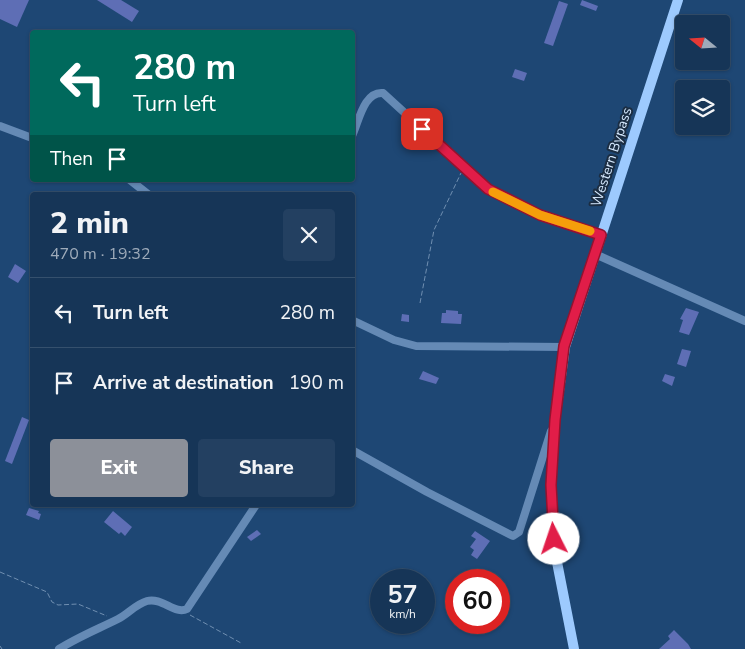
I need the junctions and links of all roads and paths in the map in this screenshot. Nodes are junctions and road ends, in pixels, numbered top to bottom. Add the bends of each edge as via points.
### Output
1 (678, 0) edge
2 (0, 126) edge
3 (355, 129) edge
4 (30, 137) edge
5 (464, 168) junction
6 (133, 182) edge
7 (145, 192) edge
8 (601, 235) junction
9 (595, 254) junction
10 (420, 303) dead end
11 (355, 321) edge
12 (745, 321) edge
13 (564, 346) junction
14 (555, 420) junction
15 (355, 452) edge
16 (255, 507) edge
17 (0, 572) edge
18 (183, 611) junction
19 (118, 620) junction
20 (241, 643) dead end
21 (0, 646) edge
22 (2, 649) edge
23 (59, 649) edge
24 (574, 649) edge

1 - 8 main road, Western Bypass
2 - 4 street
3 - 5 street via 369,96 375,92 383,93
5 - 8 street via 488,189 512,203
5 - 10 path via 434,230
6 - 7 street
8 - 9 main road, Western Bypass
9 - 12 street
9 - 13 main road, Western Bypass
11 - 13 street via 394,340 416,346
13 - 14 main road, Western Bypass
14 - 15 street via 519,532 513,536
14 - 24 main road, Western Bypass via 551,485 556,557
16 - 18 street
17 - 19 path via 48,592 52,602 58,605 78,604
18 - 19 street via 160,601 147,601
18 - 20 path
19 - 23 street
21 - 22 path

